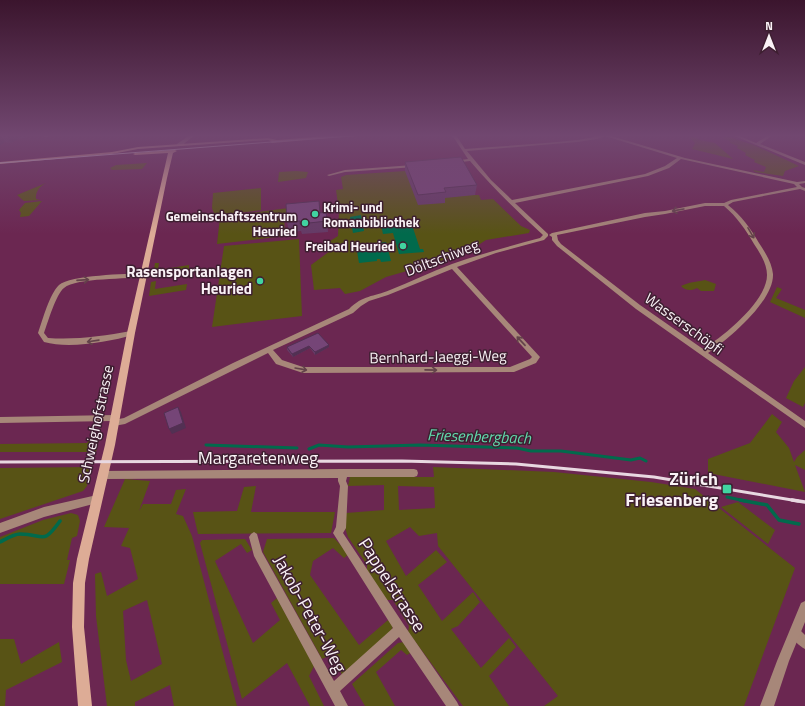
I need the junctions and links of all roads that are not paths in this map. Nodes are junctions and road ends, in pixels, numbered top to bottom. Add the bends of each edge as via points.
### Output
1 (167, 168) edge
2 (383, 168) edge
3 (478, 168) edge
4 (665, 168) edge
5 (727, 168) edge
6 (329, 175) dead end
7 (805, 182) edge
8 (797, 183) junction
9 (803, 189) edge
10 (510, 202) junction
11 (725, 205) junction
12 (546, 235) junction
13 (557, 235) junction
14 (453, 266) junction
15 (144, 275) junction
16 (131, 333) junction
17 (269, 350) junction
18 (702, 353) junction
19 (0, 420) edge
20 (115, 421) junction
21 (805, 425) edge
22 (343, 473) junction
23 (414, 473) dead end
24 (103, 475) junction
25 (97, 499) junction
26 (0, 528) edge
27 (254, 537) dead end
28 (805, 607) edge
29 (400, 629) junction
30 (795, 634) junction
31 (805, 643) edge
32 (333, 690) junction
33 (85, 706) edge
34 (342, 706) edge
35 (453, 706) edge
36 (767, 706) edge

1 - 15 main road, Schweighofstrasse
2 - 6 street
3 - 10 street
4 - 10 street via 646,176
5 - 8 street
7 - 8 street
8 - 9 street
9 - 11 street, Döltschiweg via 731,201
10 - 12 street
11 -> 13 street, Döltschiweg via 716,204 654,216 645,215
11 -> 18 street via 743,221 764,256 768,266 769,283 765,294 741,322 722,340
12 - 13 street, Döltschiweg
12 - 14 street, Döltschiweg via 542,239
13 - 18 street, Wasserschöpfi via 555,240 559,245
14 - 17 street, Döltschiweg via 360,302 351,311
17 -> 14 street, Bernhard-Jaeggi-Weg via 279,362 311,370 510,370 533,361 536,356
15 - 16 main road, Schweighofstrasse
16 -> 15 street via 94,341 72,342 46,340 41,333 55,296 62,286 79,280
16 - 20 main road, Schweighofstrasse
17 - 20 street, Döltschiweg via 125,421
18 - 21 street, Wasserschöpfi
19 - 20 street, Döltschiweg
20 - 24 main road, Schweighofstrasse
22 - 23 street, Margaretenweg
22 - 24 street, Margaretenweg
22 - 29 street, Pappelstrasse via 341,528 338,533
24 - 25 main road, Schweighofstrasse
25 - 26 street via 44,512
25 - 33 main road, Schweighofstrasse via 79,583 78,627
27 - 32 street, Jakob-Peter-Weg via 257,553
28 - 30 street
29 - 32 street
29 - 35 street, Pappelstrasse
30 - 31 street
30 - 36 street via 782,661
32 - 34 street, Jakob-Peter-Weg

